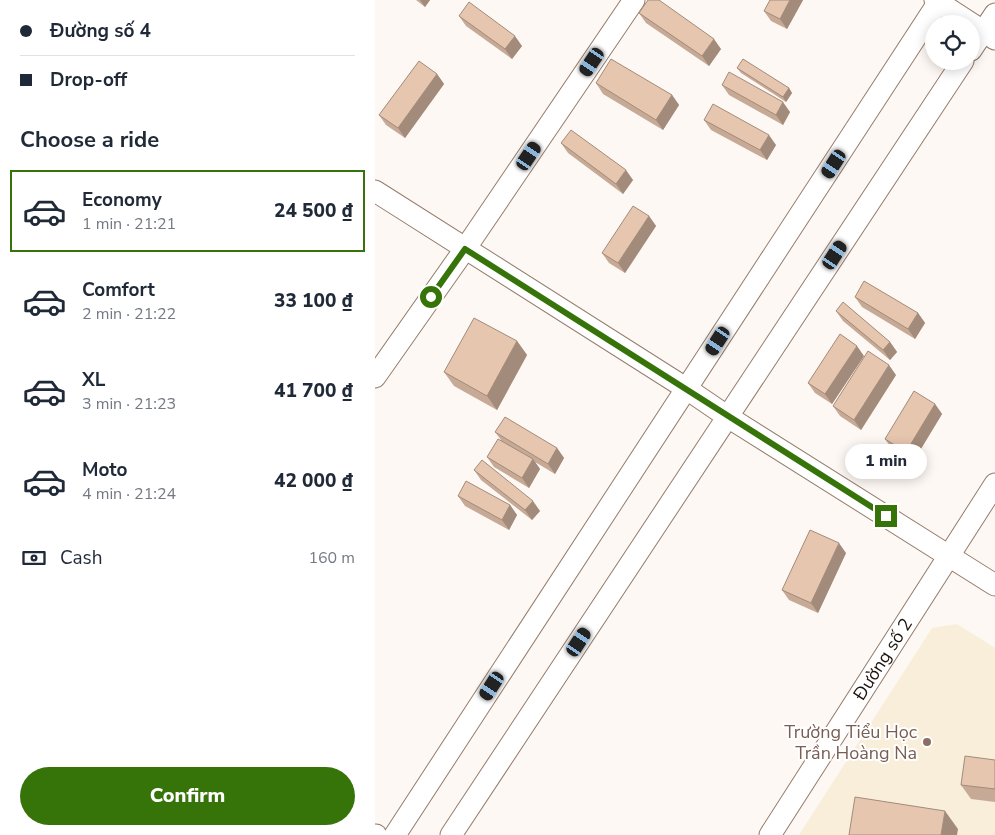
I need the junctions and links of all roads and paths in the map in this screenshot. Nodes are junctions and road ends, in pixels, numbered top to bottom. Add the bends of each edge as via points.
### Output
1 (634, 0) edge
2 (938, 1) edge
3 (995, 14) edge
4 (989, 35) edge
5 (957, 70) edge
6 (375, 192) edge
7 (465, 249) junction
8 (375, 377) edge
9 (687, 389) junction
10 (728, 417) junction
11 (995, 484) edge
12 (949, 556) junction
13 (995, 585) edge
14 (395, 835) edge
15 (451, 835) edge
16 (770, 835) edge

1 - 7 street
2 - 4 street
2 - 9 street
3 - 4 street
5 - 10 street
6 - 7 street
7 - 8 street
7 - 9 street
9 - 10 street
9 - 14 street
10 - 12 street
10 - 15 street
11 - 12 street, Đường số 2
12 - 13 street
12 - 16 street, Đường số 2

